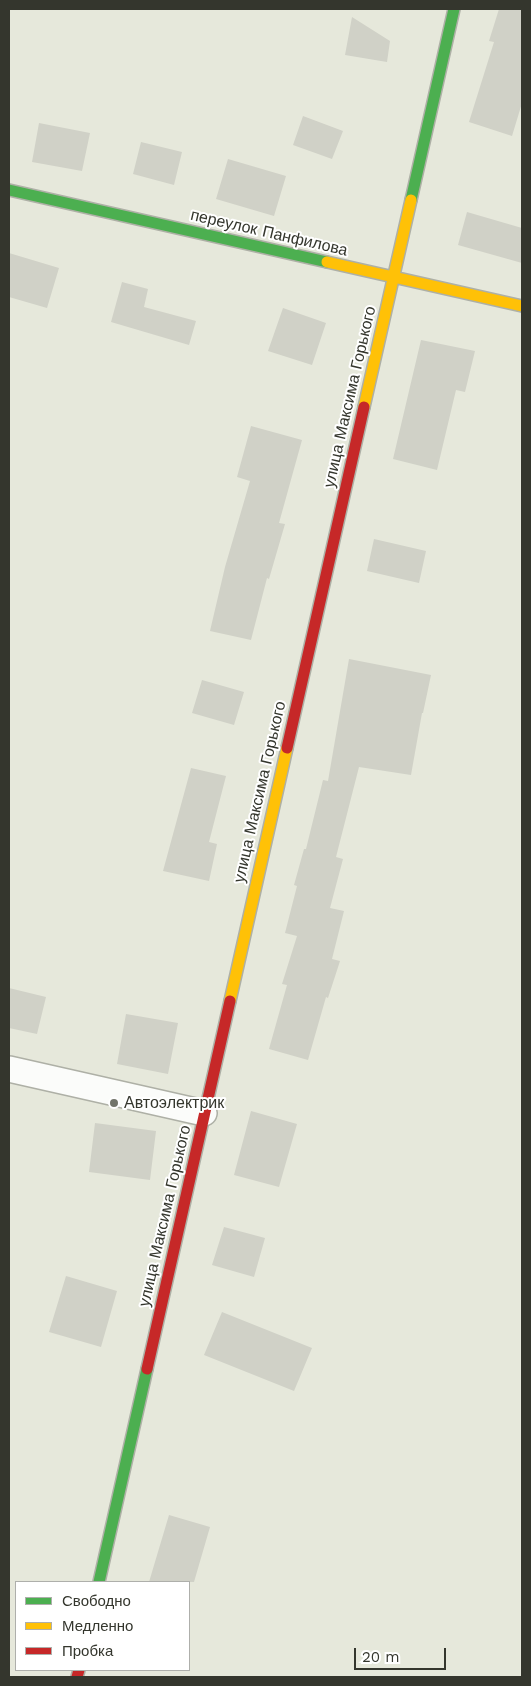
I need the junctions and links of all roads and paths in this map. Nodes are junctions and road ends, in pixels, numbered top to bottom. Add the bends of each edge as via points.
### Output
1 (454, 9) edge
2 (9, 190) edge
3 (393, 278) junction
4 (522, 306) edge
5 (9, 1069) edge
6 (204, 1113) junction
7 (99, 1581) edge

1 - 3 main road, улица Максима Горького
2 - 3 main road, переулок Панфилова
3 - 4 main road, переулок Панфилова
3 - 6 main road, улица Максима Горького
5 - 6 street
6 - 7 main road, улица Максима Горького

